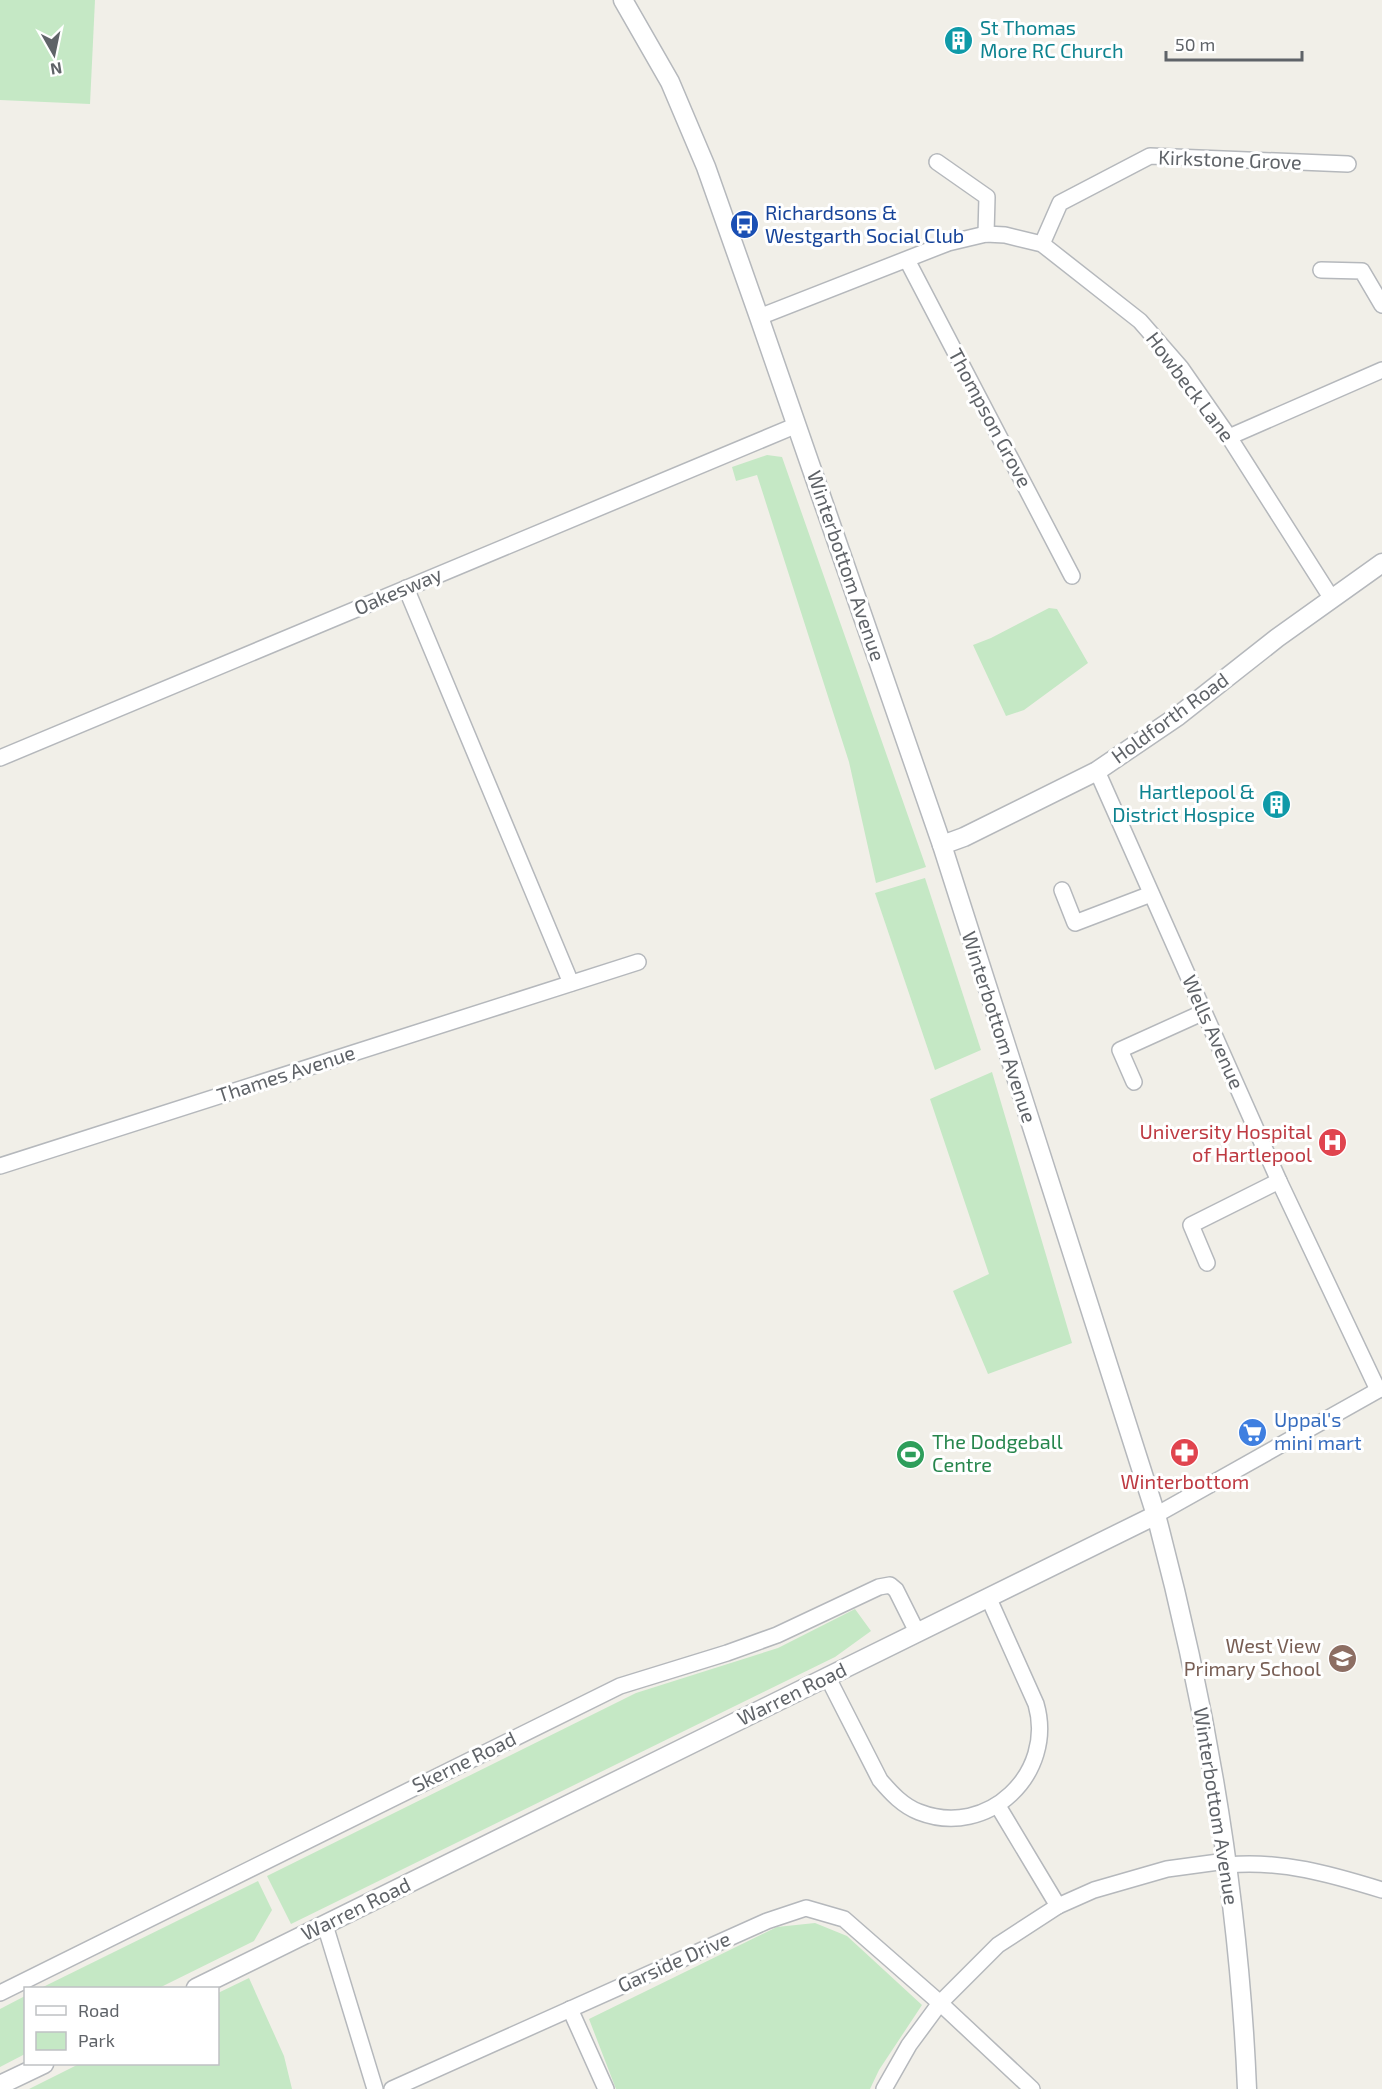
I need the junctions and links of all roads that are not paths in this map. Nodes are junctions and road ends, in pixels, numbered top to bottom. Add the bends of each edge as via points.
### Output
1 (623, 0) edge
2 (937, 162) dead end
3 (1348, 164) dead end
4 (986, 234) junction
5 (1042, 244) junction
6 (907, 260) junction
7 (1321, 270) dead end
8 (1382, 305) edge
9 (759, 317) junction
10 (1382, 370) edge
11 (797, 425) junction
12 (1228, 437) junction
13 (1382, 563) edge
14 (1072, 576) dead end
15 (406, 588) junction
16 (1332, 599) junction
17 (0, 758) edge
18 (1097, 771) junction
19 (942, 845) junction
20 (1062, 890) dead end
21 (1151, 894) junction
22 (638, 962) dead end
23 (571, 983) junction
24 (1204, 1012) junction
25 (1134, 1082) dead end
26 (0, 1166) edge
27 (1280, 1181) junction
28 (1208, 1263) dead end
29 (1380, 1389) edge
30 (1156, 1515) junction
31 (989, 1599) junction
32 (917, 1632) junction
33 (827, 1676) junction
34 (998, 1806) junction
35 (1227, 1863) junction
36 (1382, 1890) edge
37 (1058, 1906) junction
38 (325, 1925) junction
39 (200, 1987) edge
40 (0, 1993) edge
41 (940, 2003) junction
42 (570, 2009) junction
43 (42, 2065) edge
44 (0, 2085) edge
45 (375, 2089) edge
46 (392, 2089) edge
47 (606, 2089) edge
48 (884, 2089) edge
49 (1032, 2089) edge
50 (1247, 2089) edge

1 - 9 street, Winterbottom Avenue via 670,82 706,167
2 - 4 street via 987,196
3 - 5 street, Kirkstone Grove via 1150,156 1060,203
4 - 5 street, Howbeck Lane
4 - 6 street, Howbeck Lane via 948,243
5 - 12 street, Howbeck Lane via 1140,321 1181,368
6 - 9 street, Howbeck Lane
6 - 14 street, Thompson Grove
7 - 8 street via 1362,271
9 - 11 street, Winterbottom Avenue
10 - 12 street
11 - 15 street, Oakesway
11 - 19 street, Winterbottom Avenue
12 - 16 street, Howbeck Lane
13 - 16 street, Holdforth Road
15 - 17 street, Oakesway
15 - 23 street
16 - 18 street, Holdforth Road via 1178,716
18 - 19 street, Holdforth Road
18 - 21 street, Wells Avenue
19 - 30 street, Winterbottom Avenue
20 - 21 street via 1075,923
21 - 24 street, Wells Avenue
22 - 23 street, Thames Avenue
23 - 26 street, Thames Avenue
24 - 25 street via 1120,1050
24 - 27 street, Wells Avenue
27 - 28 street via 1191,1225
27 - 29 street, Wells Avenue
29 - 30 street, Warren Road
30 - 31 street, Warren Road
30 - 35 street, Winterbottom Avenue via 1200,1700
31 - 32 street, Warren Road
31 - 34 street via 1036,1704 1041,1729 1031,1766 1019,1786
32 - 33 street, Warren Road
32 - 40 street, Skerne Road via 896,1590 890,1585 879,1587 736,1651 620,1686
33 - 34 street via 880,1780 904,1803 919,1812 959,1817
33 - 38 street, Warren Road
34 - 37 street
35 - 36 street via 1276,1864
35 - 37 street via 1167,1869 1123,1880
35 - 50 street, Winterbottom Avenue via 1244,2009
37 - 41 street via 998,1946
38 - 39 street, Warren Road
38 - 45 street
41 - 42 street, Garside Drive via 844,1919 806,1908 767,1921
41 - 48 street via 909,2045
41 - 49 street, Garside Drive
42 - 46 street, Garside Drive
42 - 47 street
43 - 44 street

